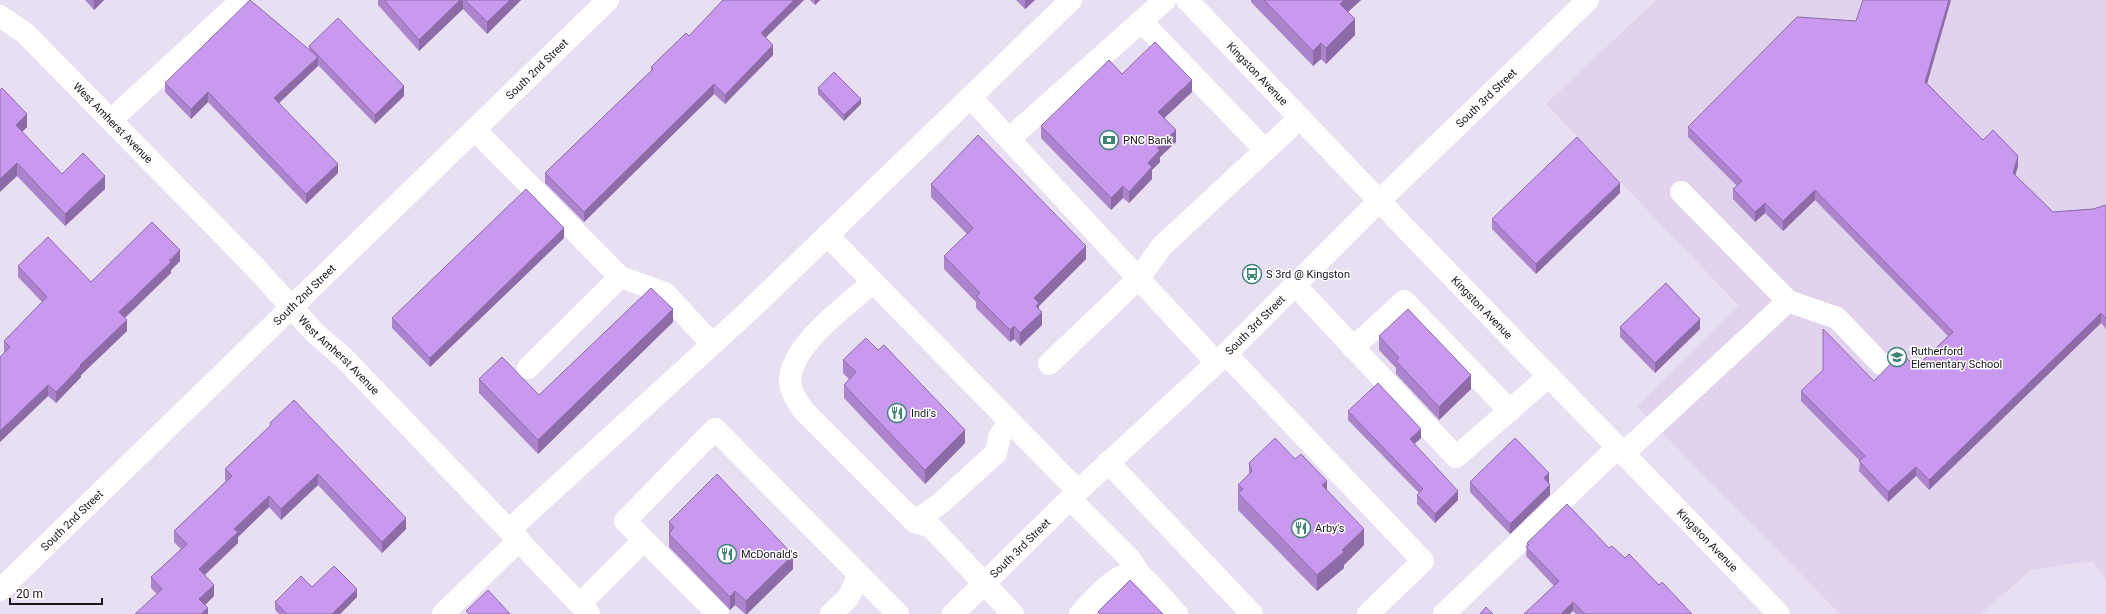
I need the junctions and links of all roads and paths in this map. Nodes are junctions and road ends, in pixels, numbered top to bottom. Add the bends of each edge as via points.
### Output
1 (242, 0) edge
2 (608, 0) edge
3 (1070, 0) edge
4 (1165, 0) edge
5 (1186, 0) edge
6 (1588, 0) edge
7 (0, 16) edge
8 (1142, 21) junction
9 (970, 97) junction
10 (1300, 118) junction
11 (111, 120) junction
12 (475, 130) junction
13 (1009, 139) junction
14 (1265, 150) junction
15 (1681, 192) dead end
16 (1379, 201) junction
17 (827, 235) junction
18 (620, 277) junction
19 (1139, 278) junction
20 (873, 282) junction
21 (1295, 285) junction
22 (1788, 301) junction
23 (291, 307) junction
24 (712, 344) junction
25 (1353, 348) junction
26 (1221, 358) junction
27 (1049, 364) dead end
28 (1880, 364) dead end
29 (528, 368) dead end
30 (1549, 376) junction
31 (1510, 411) junction
32 (1010, 422) junction
33 (1621, 450) junction
34 (1108, 462) junction
35 (1074, 495) junction
36 (915, 522) junction
37 (514, 535) junction
38 (644, 540) junction
39 (859, 575) junction
40 (1142, 577) junction
41 (984, 585) junction
42 (0, 590) edge
43 (585, 609) edge
44 (443, 614) edge
45 (718, 614) edge
46 (831, 614) edge
47 (898, 614) edge
48 (953, 614) edge
49 (1013, 614) edge
50 (1080, 614) edge
51 (1177, 614) edge
52 (1252, 614) edge
53 (1368, 614) edge
54 (1444, 614) edge
55 (1779, 614) edge

1 - 11 street
2 - 12 street, South 2nd Street
3 - 9 street
4 - 8 street
5 - 10 street, Kingston Avenue
6 - 16 street, South 3rd Street
7 - 11 street, West Amherst Avenue via 25,33
8 - 13 street
8 - 14 street
9 - 13 street
9 - 17 street
10 - 14 street
10 - 16 street, Kingston Avenue
11 - 23 street, West Amherst Avenue
12 - 18 street
12 - 23 street, South 2nd Street
13 - 19 street
14 - 19 street via 1162,246
15 - 22 street
16 - 21 street, South 3rd Street
16 - 30 street, Kingston Avenue
17 - 20 street
17 - 24 street
18 - 24 street via 665,293
18 - 29 street
19 - 26 street
19 - 27 street
20 - 32 street
20 - 36 street via 805,343 793,363 790,384 803,410
21 - 25 street
21 - 26 street, South 3rd Street
22 - 28 street via 1837,318
22 - 33 street
23 - 37 street, West Amherst Avenue via 315,333 344,358
23 - 42 street, South 2nd Street
24 - 37 street
25 - 31 street via 1456,457
25 - 31 street via 1404,301
26 - 34 street, South 3rd Street
26 - 53 street via 1423,561
30 - 31 street
30 - 33 street, Kingston Avenue
32 - 35 street
32 - 36 street via 1000,435 996,453 942,502
33 - 54 street
33 - 55 street, Kingston Avenue
34 - 35 street, South 3rd Street
34 - 52 street
35 - 40 street via 1129,558
35 - 41 street, South 3rd Street
36 - 41 street via 932,527
37 - 43 street, West Amherst Avenue
37 - 44 street
38 - 39 street via 625,521 715,429
38 - 43 street
38 - 45 street
39 - 46 street via 848,598
39 - 47 street
40 - 50 street via 1130,574 1117,578
40 - 51 street
41 - 48 street, South 3rd Street
41 - 49 street

